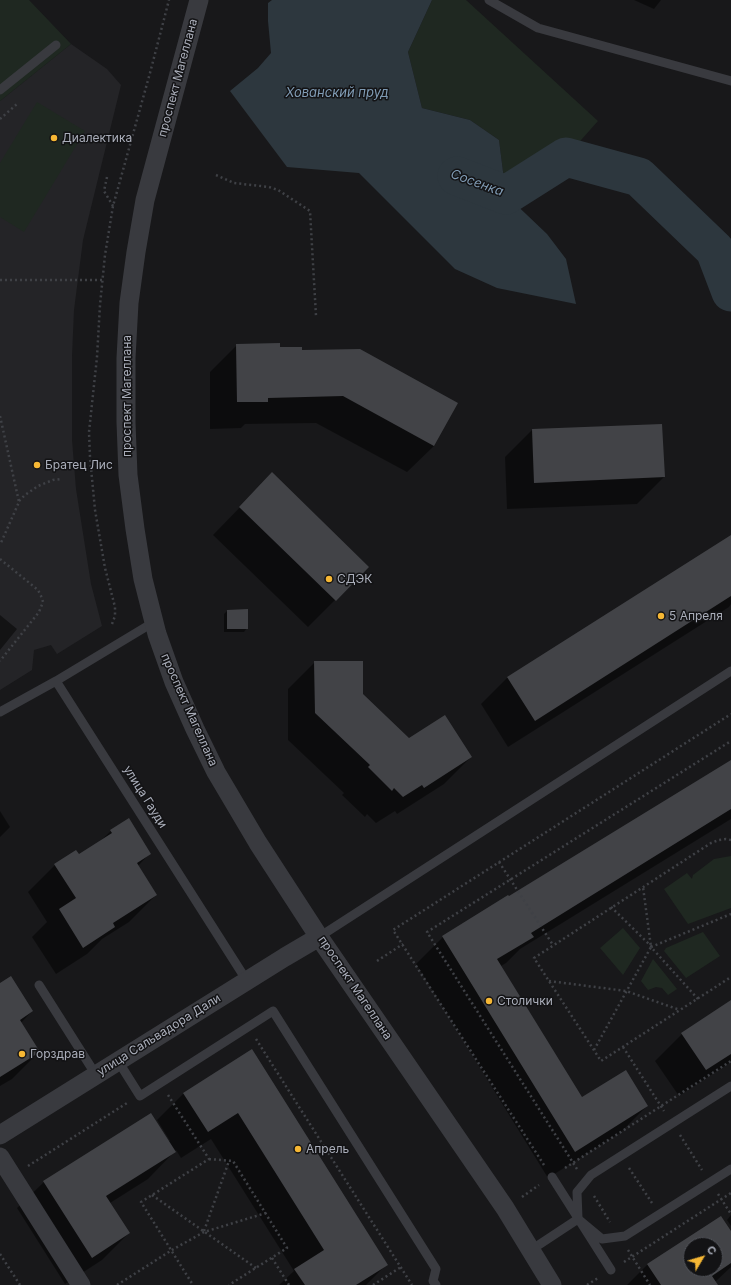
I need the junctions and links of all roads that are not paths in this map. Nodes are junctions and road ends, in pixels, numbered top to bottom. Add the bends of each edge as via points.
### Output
1 (199, 0) edge
2 (489, 0) edge
3 (56, 45) dead end
4 (731, 81) edge
5 (0, 90) edge
6 (154, 622) junction
7 (731, 671) edge
8 (56, 681) junction
9 (0, 712) edge
10 (319, 937) junction
11 (247, 981) junction
12 (39, 985) dead end
13 (118, 1061) junction
14 (96, 1075) junction
15 (731, 1086) edge
16 (0, 1135) edge
17 (0, 1157) edge
18 (731, 1169) edge
19 (552, 1177) road end
20 (578, 1219) junction
21 (531, 1250) junction
22 (611, 1270) road end
23 (432, 1284) edge
24 (81, 1285) edge
25 (552, 1285) edge

1 - 6 street, проспект Магеллана via 145,200 129,303 126,358 128,475 134,529
2 - 4 lane via 538,28
3 - 5 lane
6 - 8 lane
6 - 10 street, проспект Магеллана via 174,682 216,772
7 - 10 lane
8 - 9 lane
8 - 11 lane, улица Гауди
10 - 11 street, улица Сальвадора Дали
10 - 21 street, проспект Магеллана via 505,1208
11 - 13 street, улица Сальвадора Дали
12 - 14 lane
13 - 14 street, улица Сальвадора Дали
13 - 23 lane via 140,1096 273,1011 436,1269
14 - 16 street, улица Сальвадора Дали
15 - 20 lane via 592,1175 577,1192
17 - 24 street
18 - 20 lane via 625,1236 602,1239
19 - 20 lane
20 - 21 lane
20 - 22 lane
21 - 25 street, проспект Магеллана

